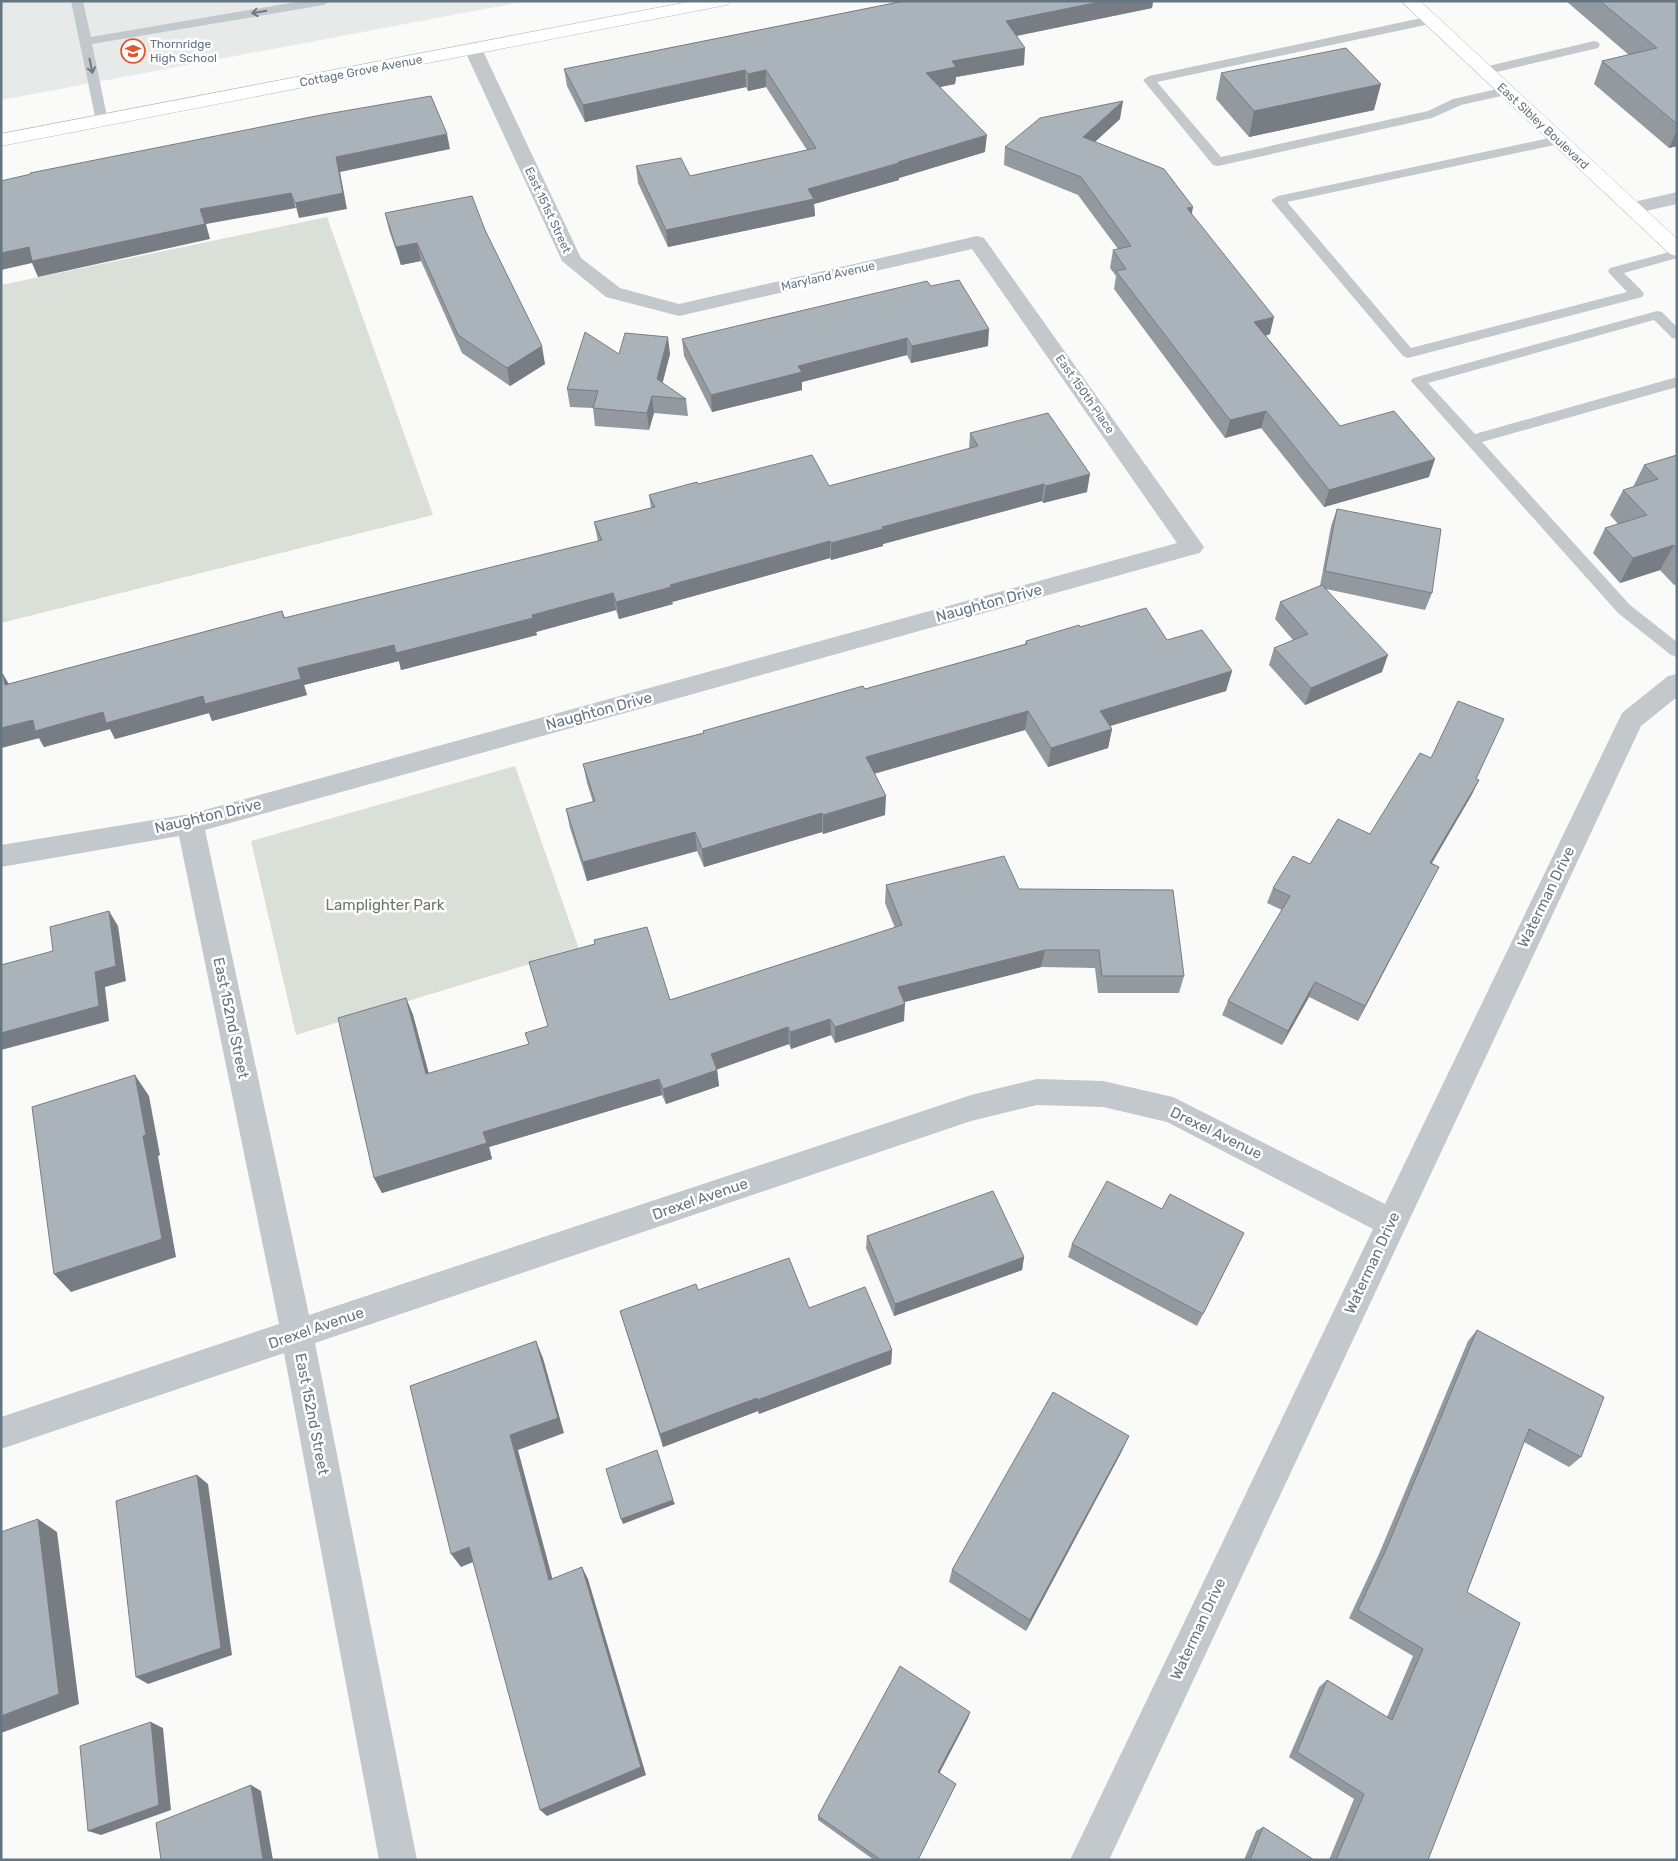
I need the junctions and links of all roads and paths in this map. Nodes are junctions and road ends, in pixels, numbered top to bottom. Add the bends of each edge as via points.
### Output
1 (77, 1) edge
2 (324, 1) edge
3 (721, 1) edge
4 (1410, 1) edge
5 (1431, 20) junction
6 (85, 42) junction
7 (1594, 45) dead end
8 (473, 49) junction
9 (1484, 71) junction
10 (1506, 91) junction
11 (102, 121) junction
12 (1, 140) edge
13 (1559, 140) junction
14 (1677, 198) edge
15 (1632, 208) junction
16 (977, 242) joint
17 (1677, 252) edge
18 (679, 310) joint
19 (1677, 335) edge
20 (1677, 382) edge
21 (1472, 440) junction
22 (1192, 547) joint
23 (1677, 651) edge
24 (1677, 683) edge
25 (190, 824) junction
26 (1, 856) edge
27 (1391, 1223) junction
28 (297, 1335) junction
29 (1, 1433) edge
30 (398, 1860) edge
31 (1089, 1860) edge

1 - 6 lane
2 -> 6 lane
3 - 8 main road, Cottage Grove Avenue
4 - 5 main road, East Sibley Boulevard
5 - 9 main road, East Sibley Boulevard
5 - 10 lane via 1149,80 1218,162 1432,114 1457,102
6 -> 11 lane
7 - 9 lane
8 - 11 main road, Cottage Grove Avenue
8 - 18 street, East 151st Street via 572,261 613,293
9 - 10 main road, East Sibley Boulevard
10 - 13 main road, East Sibley Boulevard
11 - 12 main road, Cottage Grove Avenue
13 - 15 main road, East Sibley Boulevard
13 - 17 lane via 1278,200 1408,352 1637,294 1615,272
14 - 15 street
15 - 17 main road, East Sibley Boulevard
16 - 18 street, Maryland Avenue
16 - 22 street, East 150th Place
19 - 21 lane via 1657,315 1418,381
20 - 21 lane
21 - 23 lane via 1624,609
22 - 25 street, Naughton Drive
24 - 27 street, Waterman Drive via 1631,720
25 - 26 street, Naughton Drive
25 - 28 street, East 152nd Street
27 - 28 street, Drexel Avenue via 1173,1110 1103,1094 1037,1092 971,1108
27 - 31 street, Waterman Drive
28 - 29 street, Drexel Avenue
28 - 30 street, East 152nd Street

